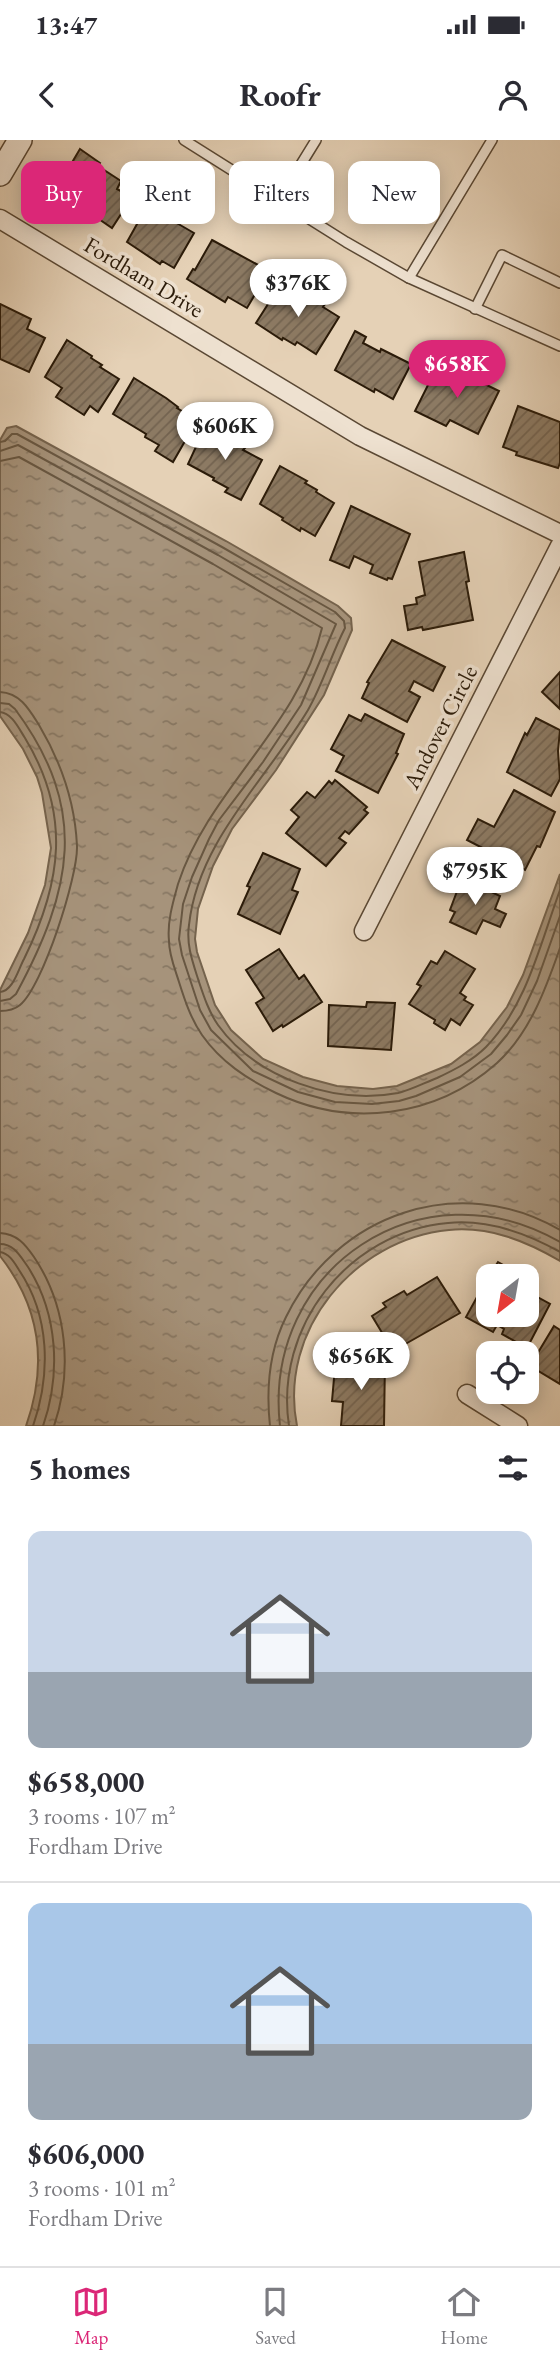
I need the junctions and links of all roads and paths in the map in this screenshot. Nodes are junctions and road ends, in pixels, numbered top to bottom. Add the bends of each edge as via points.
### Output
1 (20, 140) edge
2 (184, 140) edge
3 (316, 140) edge
4 (492, 140) edge
5 (303, 161) edge
6 (229, 168) edge
7 (0, 174) edge
8 (0, 219) edge
9 (319, 224) edge
10 (409, 278) junction
11 (560, 283) edge
12 (475, 309) junction
13 (560, 346) edge
14 (560, 534) edge
15 (560, 546) edge
16 (364, 931) dead end
17 (467, 1394) dead end
18 (518, 1426) edge

1 - 7 street
2 - 6 lane
3 - 5 lane
4 - 10 lane
8 - 14 street, Fordham Drive via 360,436
9 - 10 lane
10 - 12 lane
11 - 12 lane via 502,255
12 - 13 lane
15 - 16 street, Andover Circle
17 - 18 street

